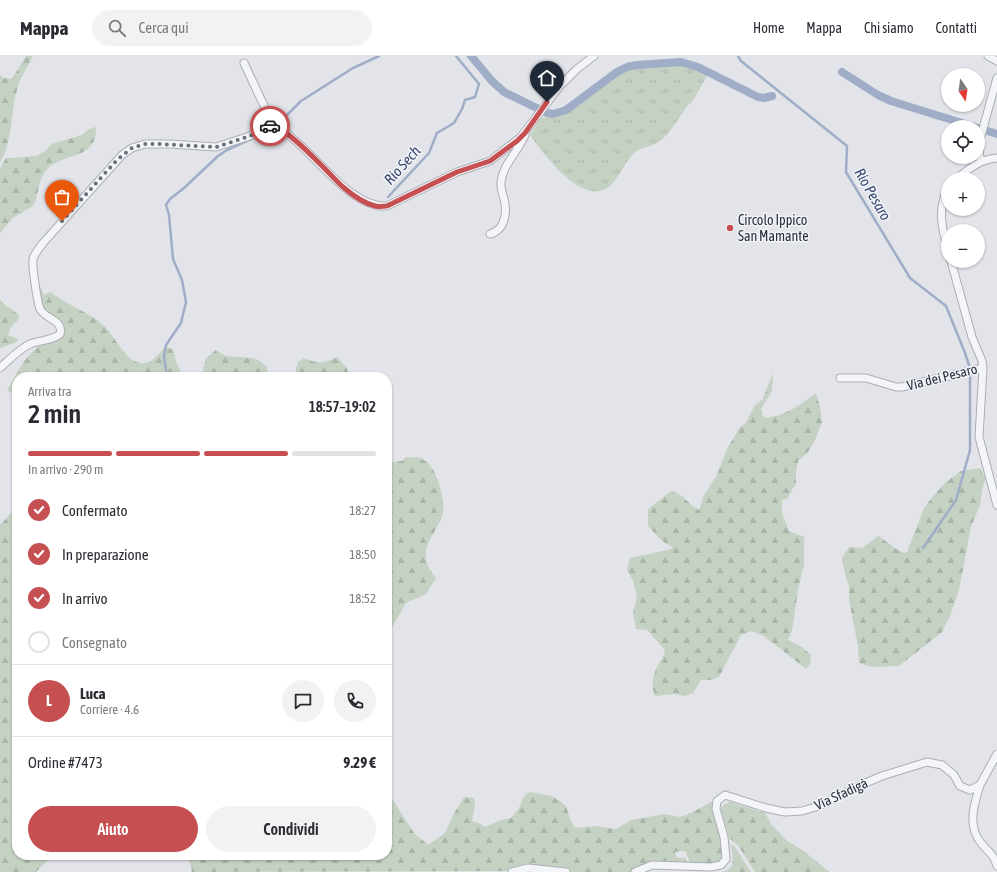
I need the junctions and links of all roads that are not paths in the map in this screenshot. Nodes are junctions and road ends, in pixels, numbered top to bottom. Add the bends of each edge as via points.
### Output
1 (594, 56) edge
2 (988, 56) edge
3 (997, 61) edge
4 (244, 63) dead end
5 (997, 78) edge
6 (985, 120) edge
7 (273, 125) junction
8 (525, 133) junction
9 (997, 158) edge
10 (985, 159) edge
11 (976, 164) edge
12 (965, 172) edge
13 (490, 234) dead end
14 (953, 268) edge
15 (0, 368) edge
16 (983, 368) junction
17 (840, 378) dead end
18 (997, 505) edge
19 (997, 754) edge
20 (980, 785) junction
21 (997, 866) edge
22 (512, 872) edge
23 (566, 872) edge
24 (635, 872) edge

1 - 8 street via 569,76
2 - 3 street
4 - 7 street
5 - 6 street
7 - 8 street via 298,142 350,192 364,202 380,207 393,204 457,172 490,161
7 - 15 street via 216,147 145,144 132,148 122,155 43,243 34,258 33,269 41,311 60,325 60,334 27,346
8 - 13 street via 521,145 505,168 501,179 505,210 502,224 498,230
9 - 10 street
11 - 12 street
14 - 16 street, Via dei Pesaro
16 - 17 street, Via dei Pesaro via 902,387 866,378
16 - 18 street via 979,437
19 - 20 street
20 - 21 street via 973,808 973,826 980,841 995,857
20 - 24 street, Via Sfadigà via 970,790 960,786 954,775 942,765 927,762 882,776 819,806 802,811 785,812 725,795 716,801 726,848 726,860 721,865 652,865
22 - 23 street via 528,868

